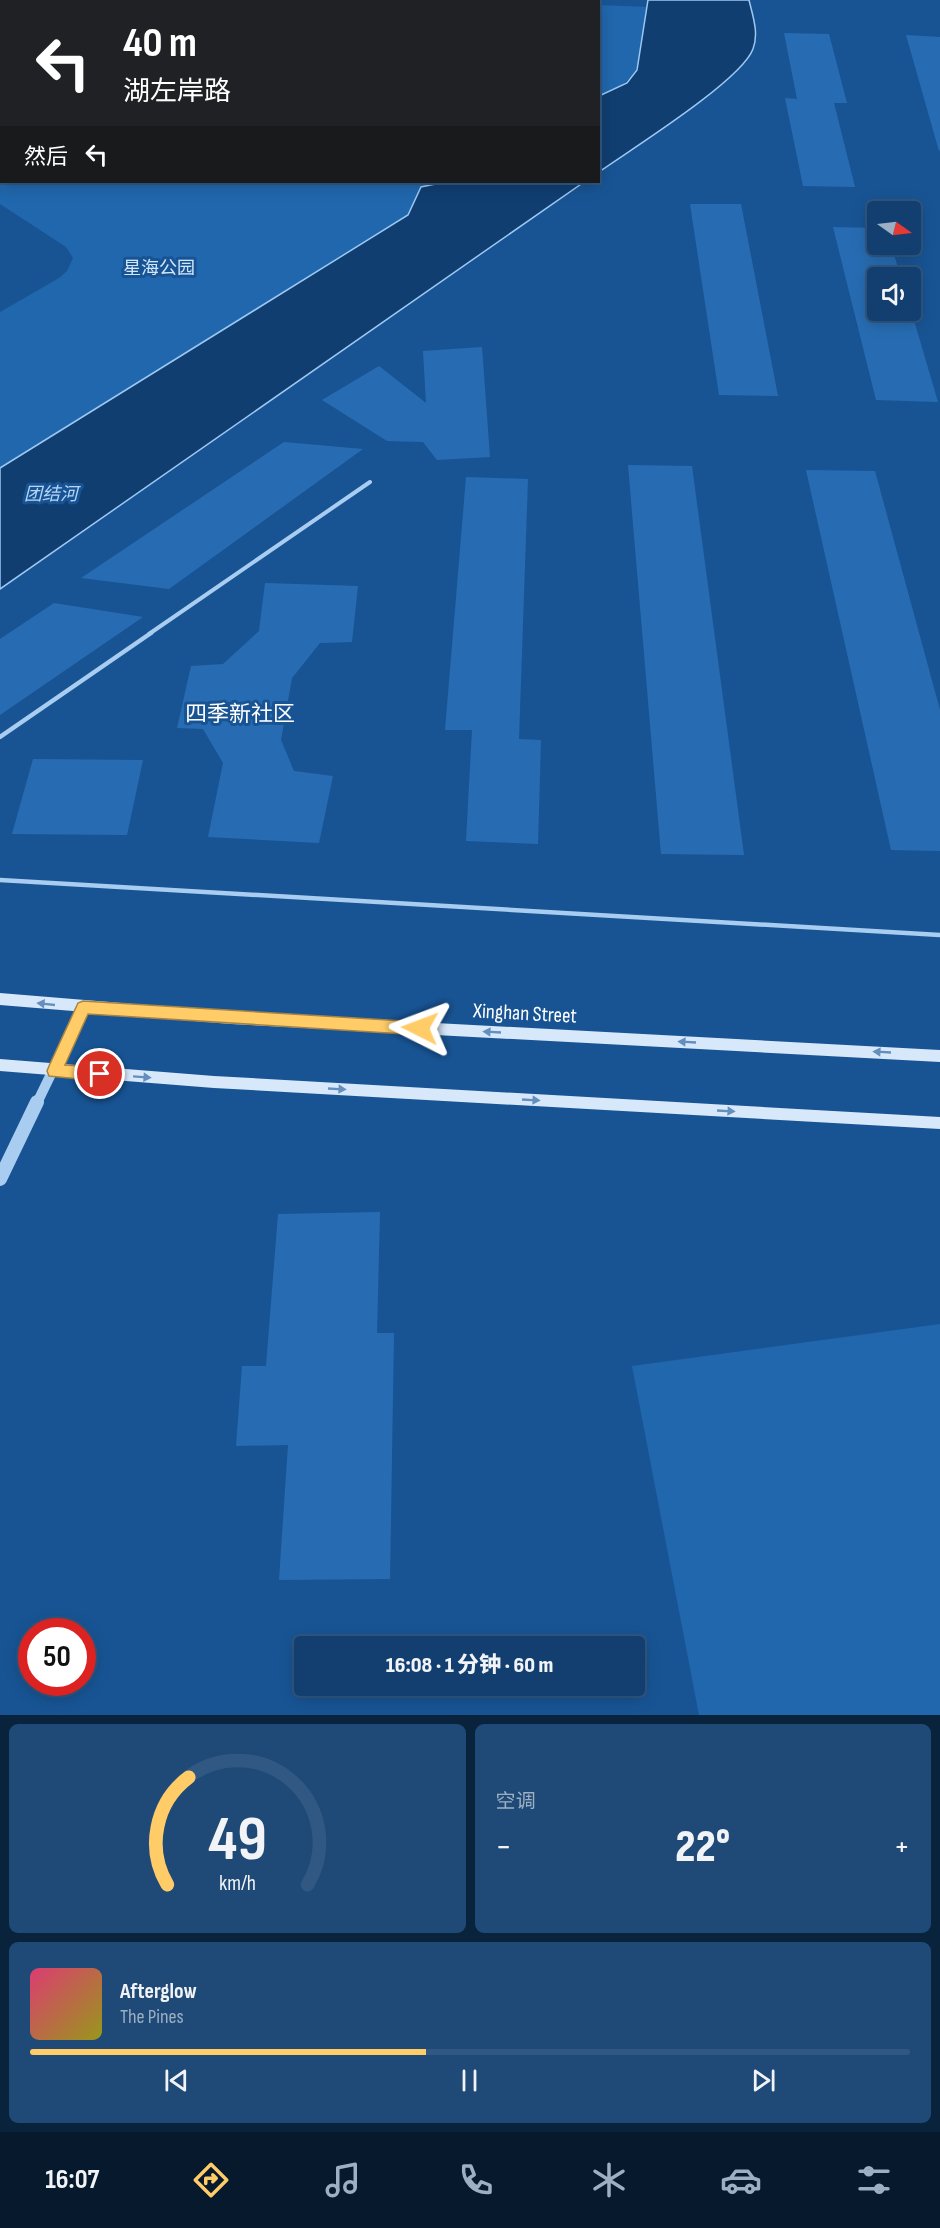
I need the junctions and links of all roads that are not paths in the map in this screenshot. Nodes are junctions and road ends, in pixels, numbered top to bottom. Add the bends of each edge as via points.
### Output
1 (370, 482) dead end
2 (0, 737) edge
3 (0, 880) edge
4 (940, 935) edge
5 (0, 999) edge
6 (83, 1008) junction
7 (940, 1056) edge
8 (0, 1065) edge
9 (54, 1071) junction
10 (940, 1123) edge
11 (0, 1179) edge

1 - 2 lane
3 - 4 lane
6 -> 5 main road, Xinghan Street
7 -> 6 main road, Xinghan Street
6 - 9 street
8 - 9 main road
9 -> 10 main road
9 - 11 street

